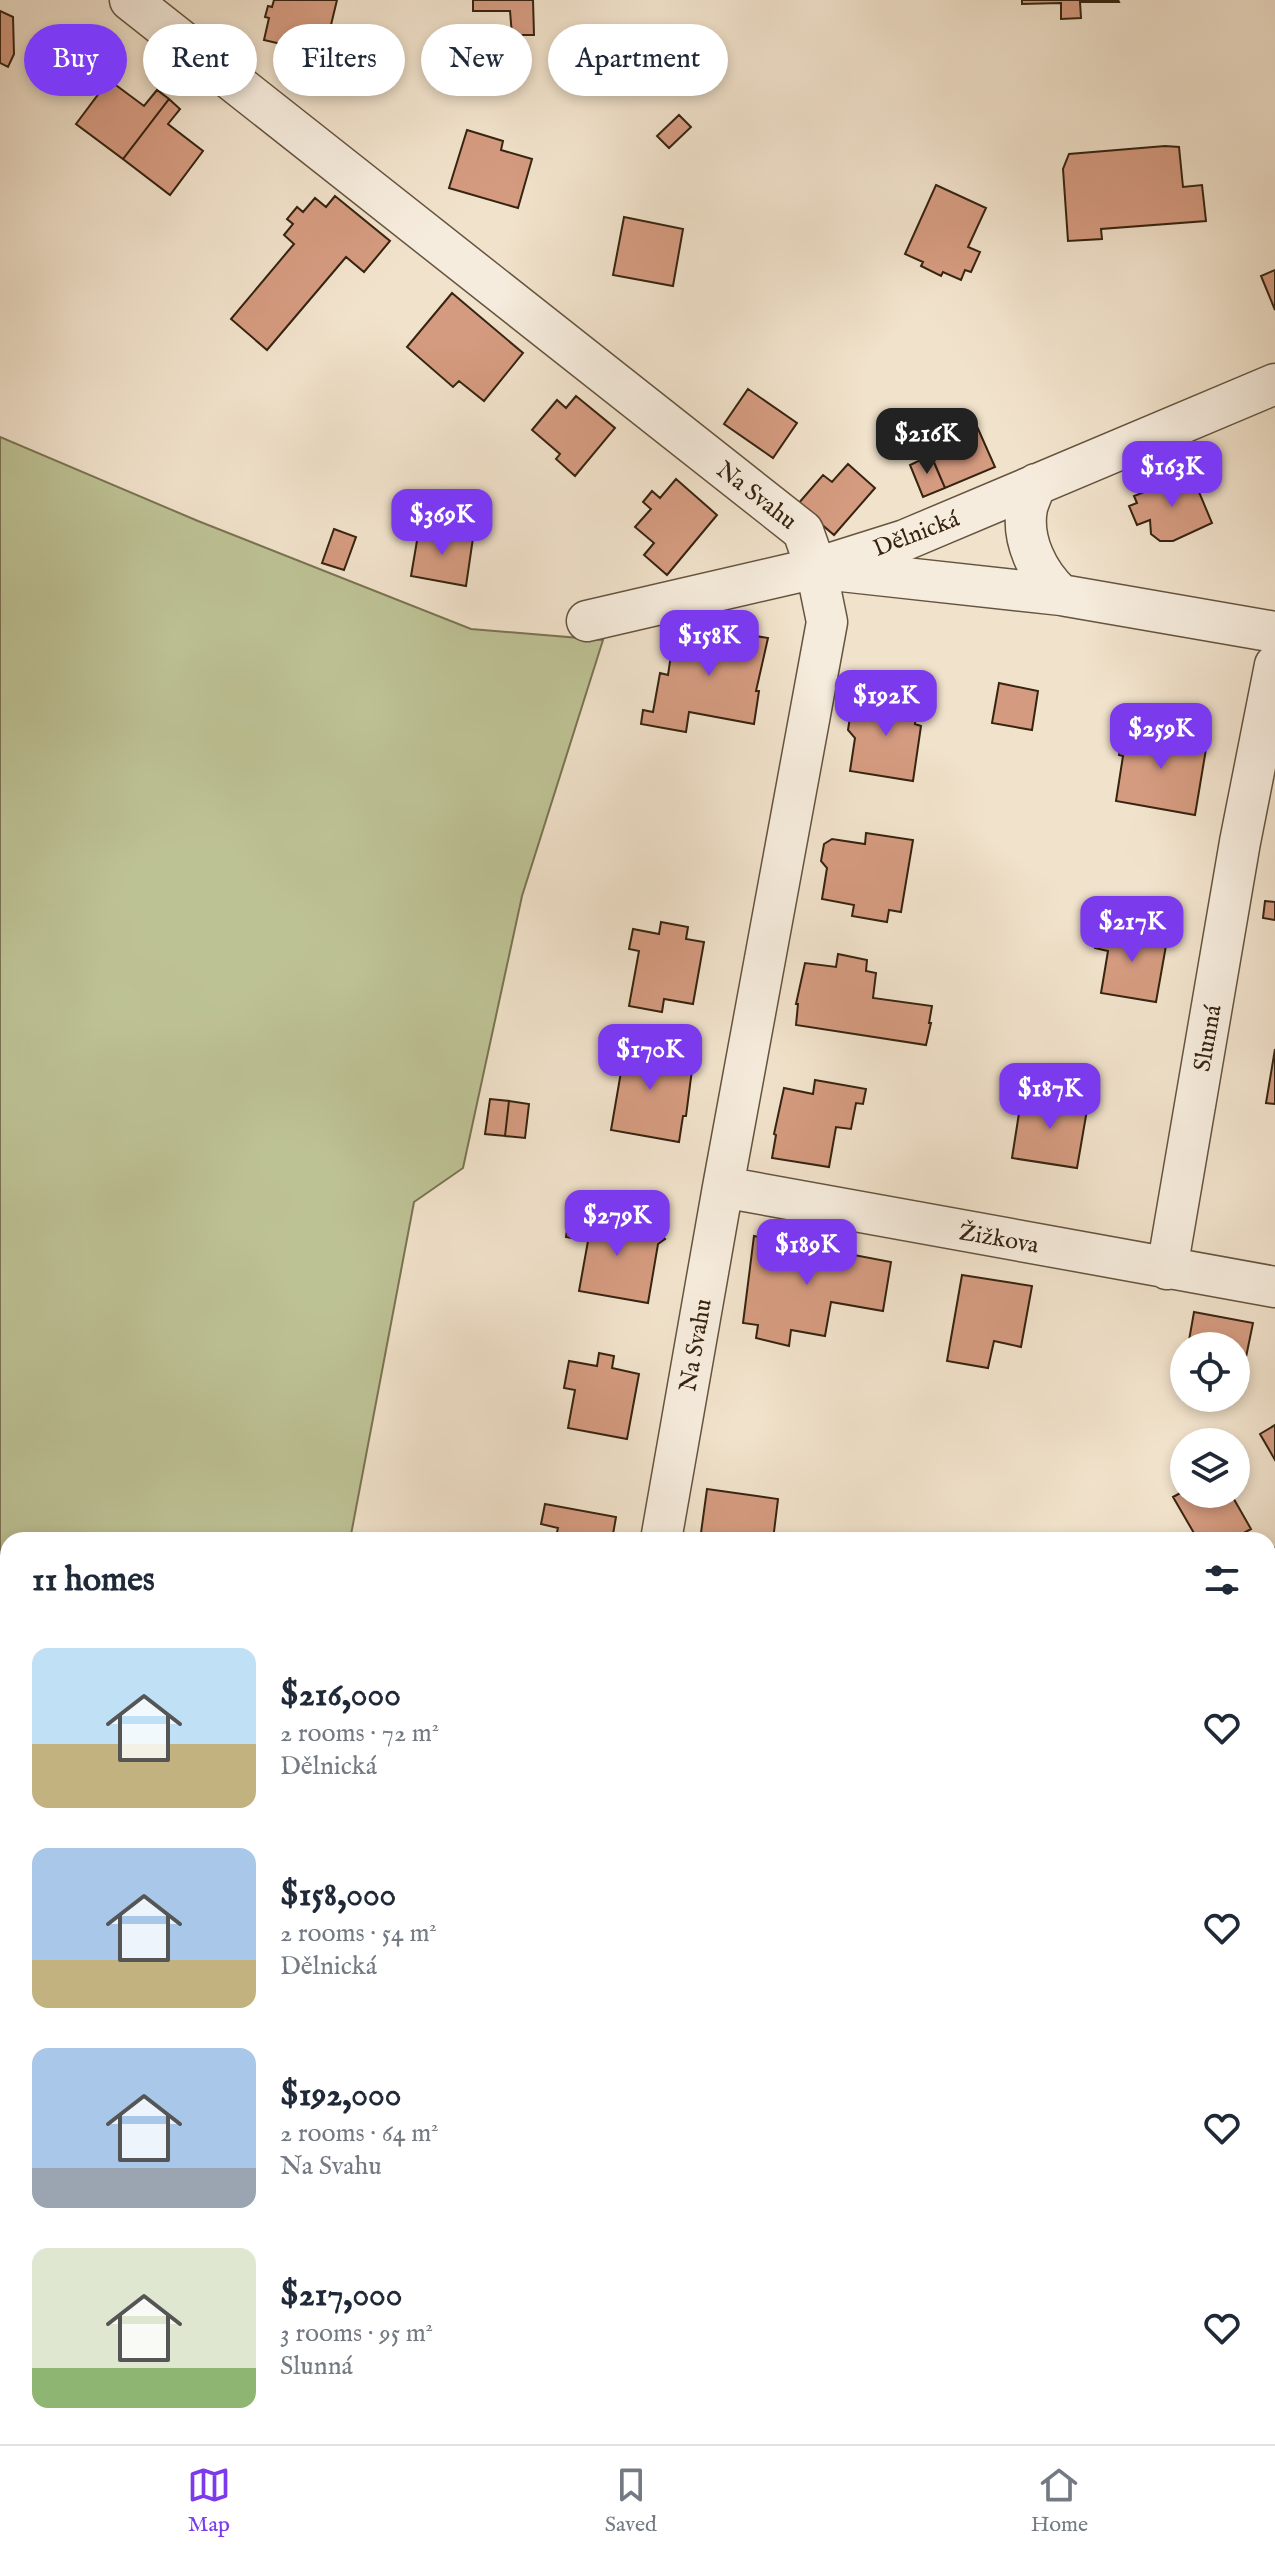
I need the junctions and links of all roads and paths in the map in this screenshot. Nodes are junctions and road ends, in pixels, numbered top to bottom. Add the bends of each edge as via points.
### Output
1 (130, 0) edge
2 (1275, 384) edge
3 (1036, 484) junction
4 (816, 568) junction
5 (1061, 595) junction
6 (587, 621) dead end
7 (1275, 632) edge
8 (1275, 665) edge
9 (723, 1187) junction
10 (1167, 1269) junction
11 (1275, 1287) edge
12 (662, 1532) edge

1 - 4 street, Na Svahu via 803,531
2 - 3 street, Dělnická
3 - 4 street, Dělnická via 905,540
3 - 5 street via 1027,509 1027,534 1044,580
4 - 5 street
4 - 6 street, Dělnická
4 - 9 street, Na Svahu via 827,622
5 - 7 street
8 - 10 street, Slunná
9 - 10 street, Žižkova
9 - 12 street, Na Svahu
10 - 11 street, Žižkova

